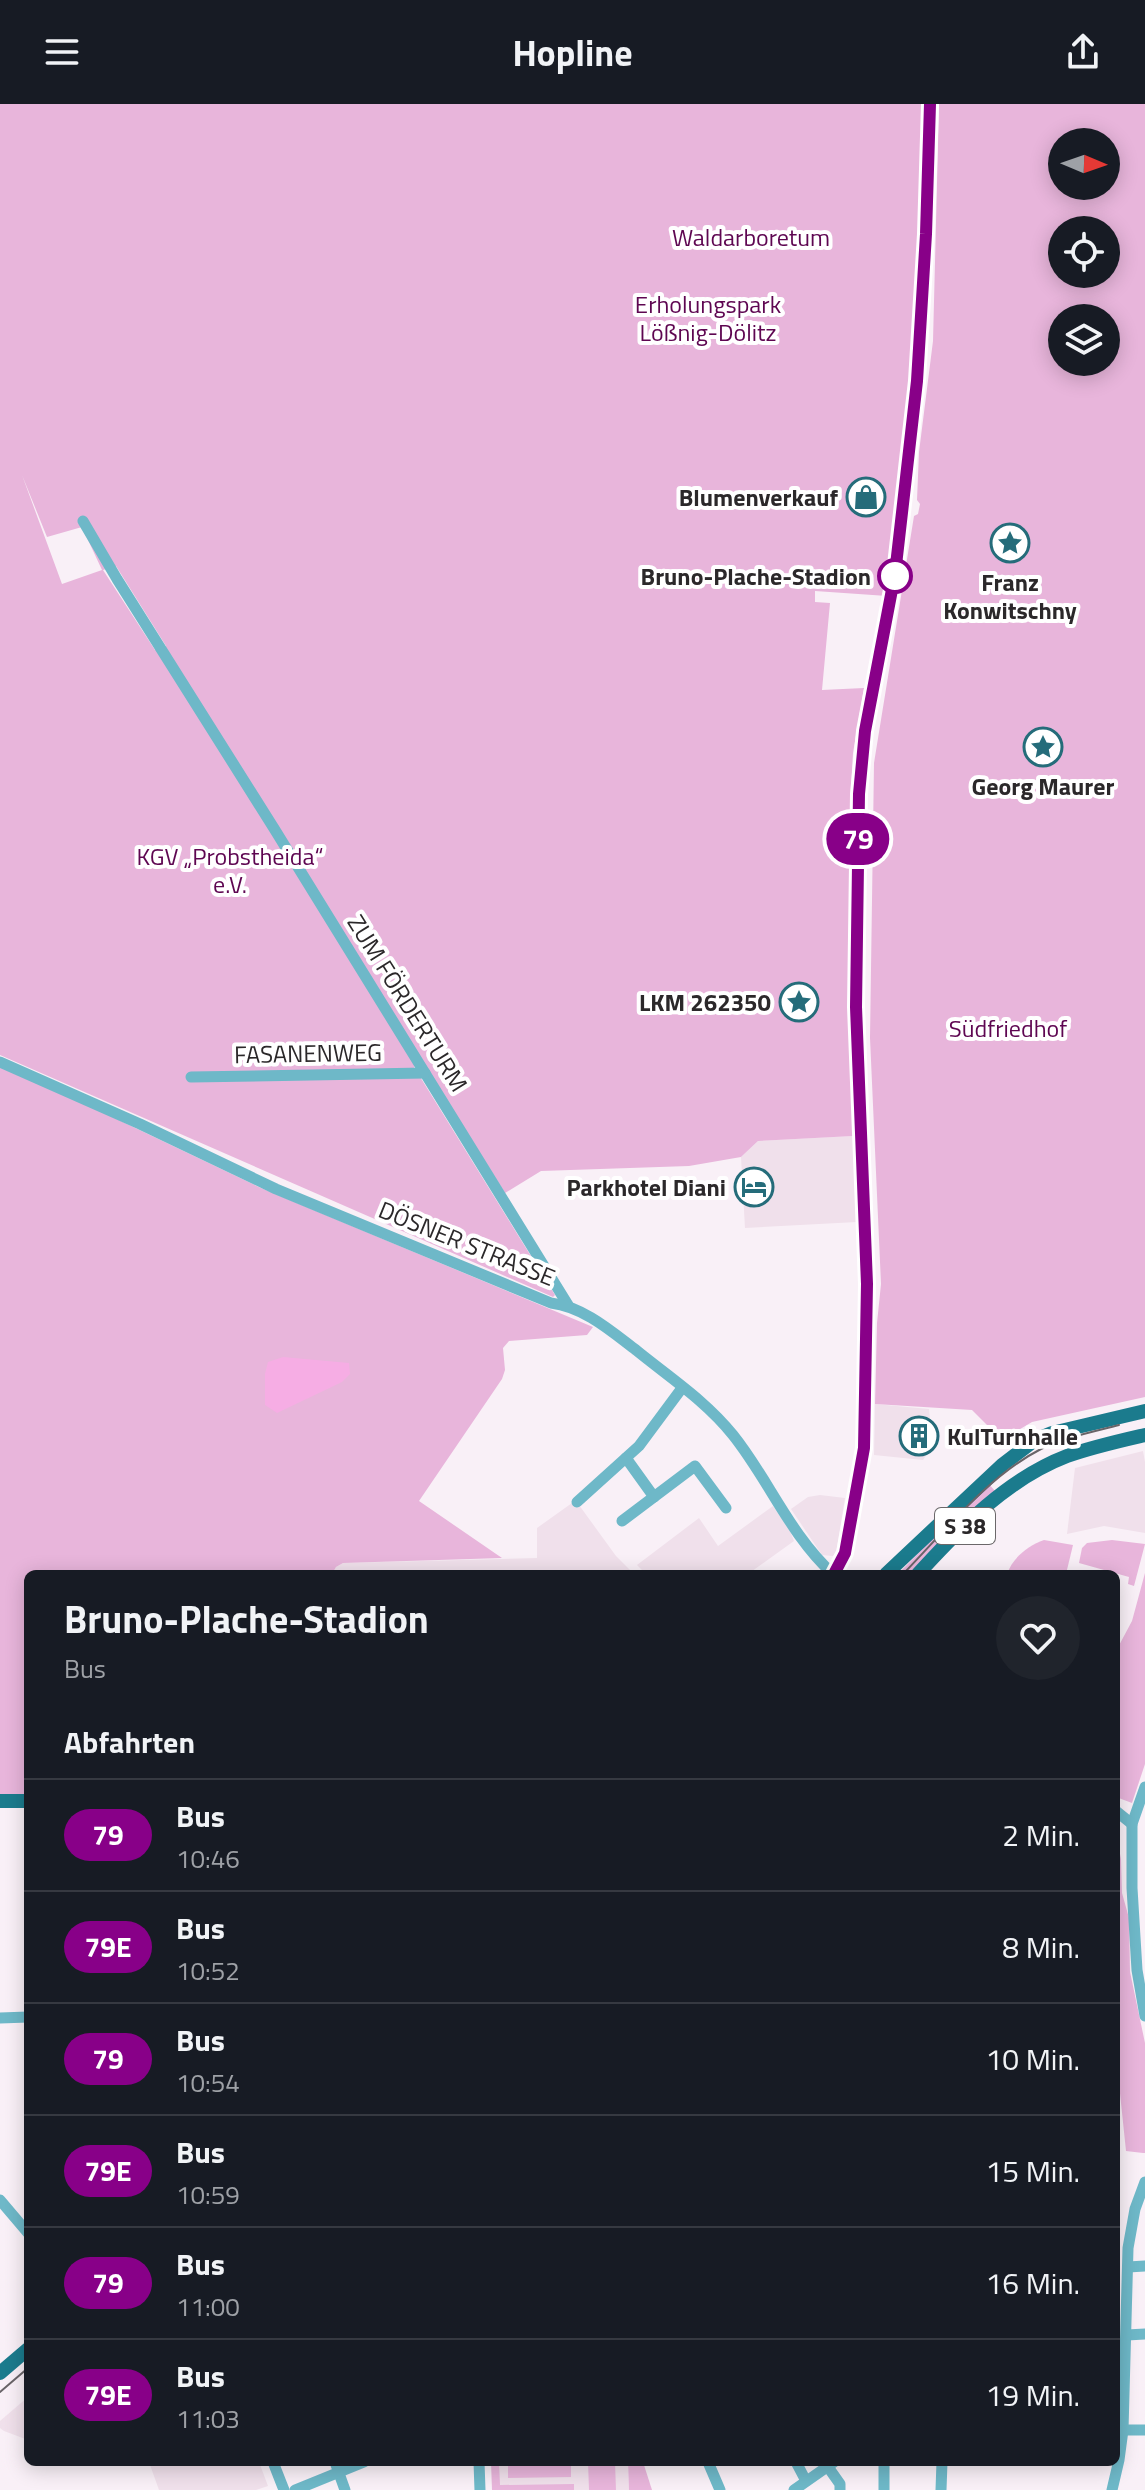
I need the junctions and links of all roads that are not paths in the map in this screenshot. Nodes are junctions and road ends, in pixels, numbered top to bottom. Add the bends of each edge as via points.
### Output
1 (930, 104) edge
2 (83, 521) dead end
3 (0, 1062) edge
4 (425, 1073) junction
5 (191, 1077) dead end
6 (568, 1305) junction
7 (682, 1388) junction
8 (1145, 1411) edge
9 (1145, 1435) edge
10 (626, 1458) junction
11 (654, 1497) junction
12 (577, 1502) dead end
13 (726, 1508) dead end
14 (622, 1521) dead end
15 (829, 1570) edge
16 (835, 1570) edge
17 (890, 1570) edge
18 (922, 1570) edge
19 (1145, 1787) edge
20 (0, 1801) edge
21 (24, 1801) edge
22 (1120, 1814) edge
23 (1132, 1824) junction
24 (1140, 1912) edge
25 (1145, 2016) edge
26 (24, 2017) edge
27 (0, 2018) edge
28 (1145, 2182) edge
29 (0, 2200) edge
30 (24, 2228) edge
31 (1145, 2266) edge
32 (1128, 2267) junction
33 (1122, 2290) edge
34 (1145, 2334) edge
35 (1127, 2335) junction
36 (24, 2352) edge
37 (0, 2373) edge
38 (1123, 2430) junction
39 (1145, 2430) edge
40 (1120, 2452) edge
41 (275, 2466) edge
42 (479, 2466) edge
43 (710, 2466) edge
44 (798, 2466) edge
45 (828, 2466) edge
46 (832, 2466) edge
47 (884, 2466) edge
48 (942, 2466) edge
49 (1118, 2466) edge
50 (336, 2467) edge
51 (806, 2481) junction
52 (284, 2490) edge
53 (295, 2490) edge
54 (345, 2490) edge
55 (480, 2490) edge
56 (720, 2490) edge
57 (794, 2490) edge
58 (840, 2490) edge
59 (884, 2490) edge
60 (941, 2490) edge
61 (1112, 2490) edge

1 - 16 street via 917,381 895,574 865,731 859,794 856,1007 867,1284 864,1448 845,1553
2 - 4 street, ZUM FÖRDERTURM
3 - 6 street, DÖSNER STRASSE via 276,1189 551,1303
4 - 5 street, FASANENWEG
4 - 6 street, ZUM FÖRDERTURM
6 - 7 street, DÖSNER STRASSE via 606,1326
7 - 10 street
7 - 15 street, DÖSNER STRASSE via 733,1435 812,1555
8 - 17 main road, S 38 via 1035,1440
9 - 18 main road, S 38 via 1075,1453 1032,1472 981,1510
10 - 11 street
10 - 12 street
11 - 13 street via 695,1466
11 - 14 street
19 - 23 street
20 - 21 main road
22 - 23 street
23 - 24 street via 1132,1888
24 - 25 street via 1137,1970
26 - 27 street
28 - 32 street via 1130,2228
29 - 30 street
31 - 32 street
32 - 33 street
33 - 35 street
34 - 35 street
35 - 38 street
36 - 37 main road
38 - 39 street
38 - 40 street
41 - 52 street
42 - 55 street
43 - 56 street
44 - 51 street
45 - 51 street
46 - 58 street
47 - 59 street
48 - 60 street
49 - 61 street
50 - 53 street
50 - 54 street
51 - 57 street

